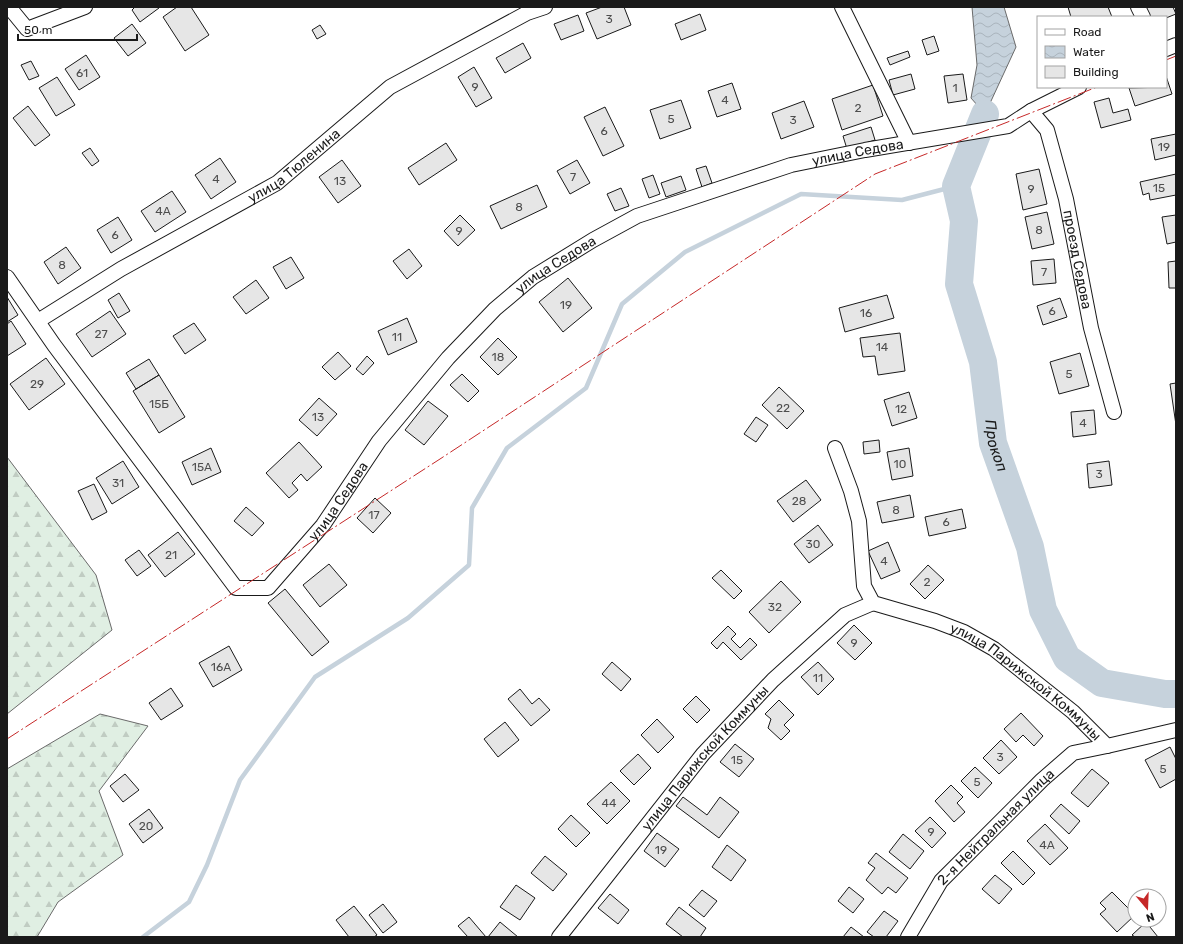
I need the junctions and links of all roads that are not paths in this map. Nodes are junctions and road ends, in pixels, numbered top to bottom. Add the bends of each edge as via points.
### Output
1 (9, 7) edge
2 (85, 7) edge
3 (546, 7) edge
4 (842, 7) edge
5 (1138, 7) edge
6 (1142, 16) edge
7 (1077, 88) edge
8 (1031, 111) junction
9 (909, 143) junction
10 (7, 277) edge
11 (38, 322) junction
12 (1114, 412) dead end
13 (835, 448) dead end
14 (873, 603) junction
15 (1176, 730) edge
16 (1107, 746) junction
17 (559, 937) edge
18 (908, 937) edge

1 - 2 street via 27,29
3 - 11 street, улица Тюленина via 527,12 390,87 277,183 121,270
4 - 9 street
5 - 6 street
7 - 8 street, улица Седова
8 - 9 street, улица Седова via 1008,126
8 - 12 street, проезд Седова via 1047,130 1064,192 1091,328
9 - 11 street, улица Седова via 791,165 637,216 533,277 495,310 448,358 379,441 323,525 268,588 236,588
10 - 11 street
13 - 14 street via 859,521 864,586
14 - 16 street, улица Парижской Коммуны via 927,618 964,632 994,649 1073,712
14 - 17 street, улица Парижской Коммуны via 845,615 773,680 703,754
15 - 16 street, улица Парижской Коммуны
16 - 18 street, 2-я Нейтральная улица via 1074,753 1042,780 941,881

